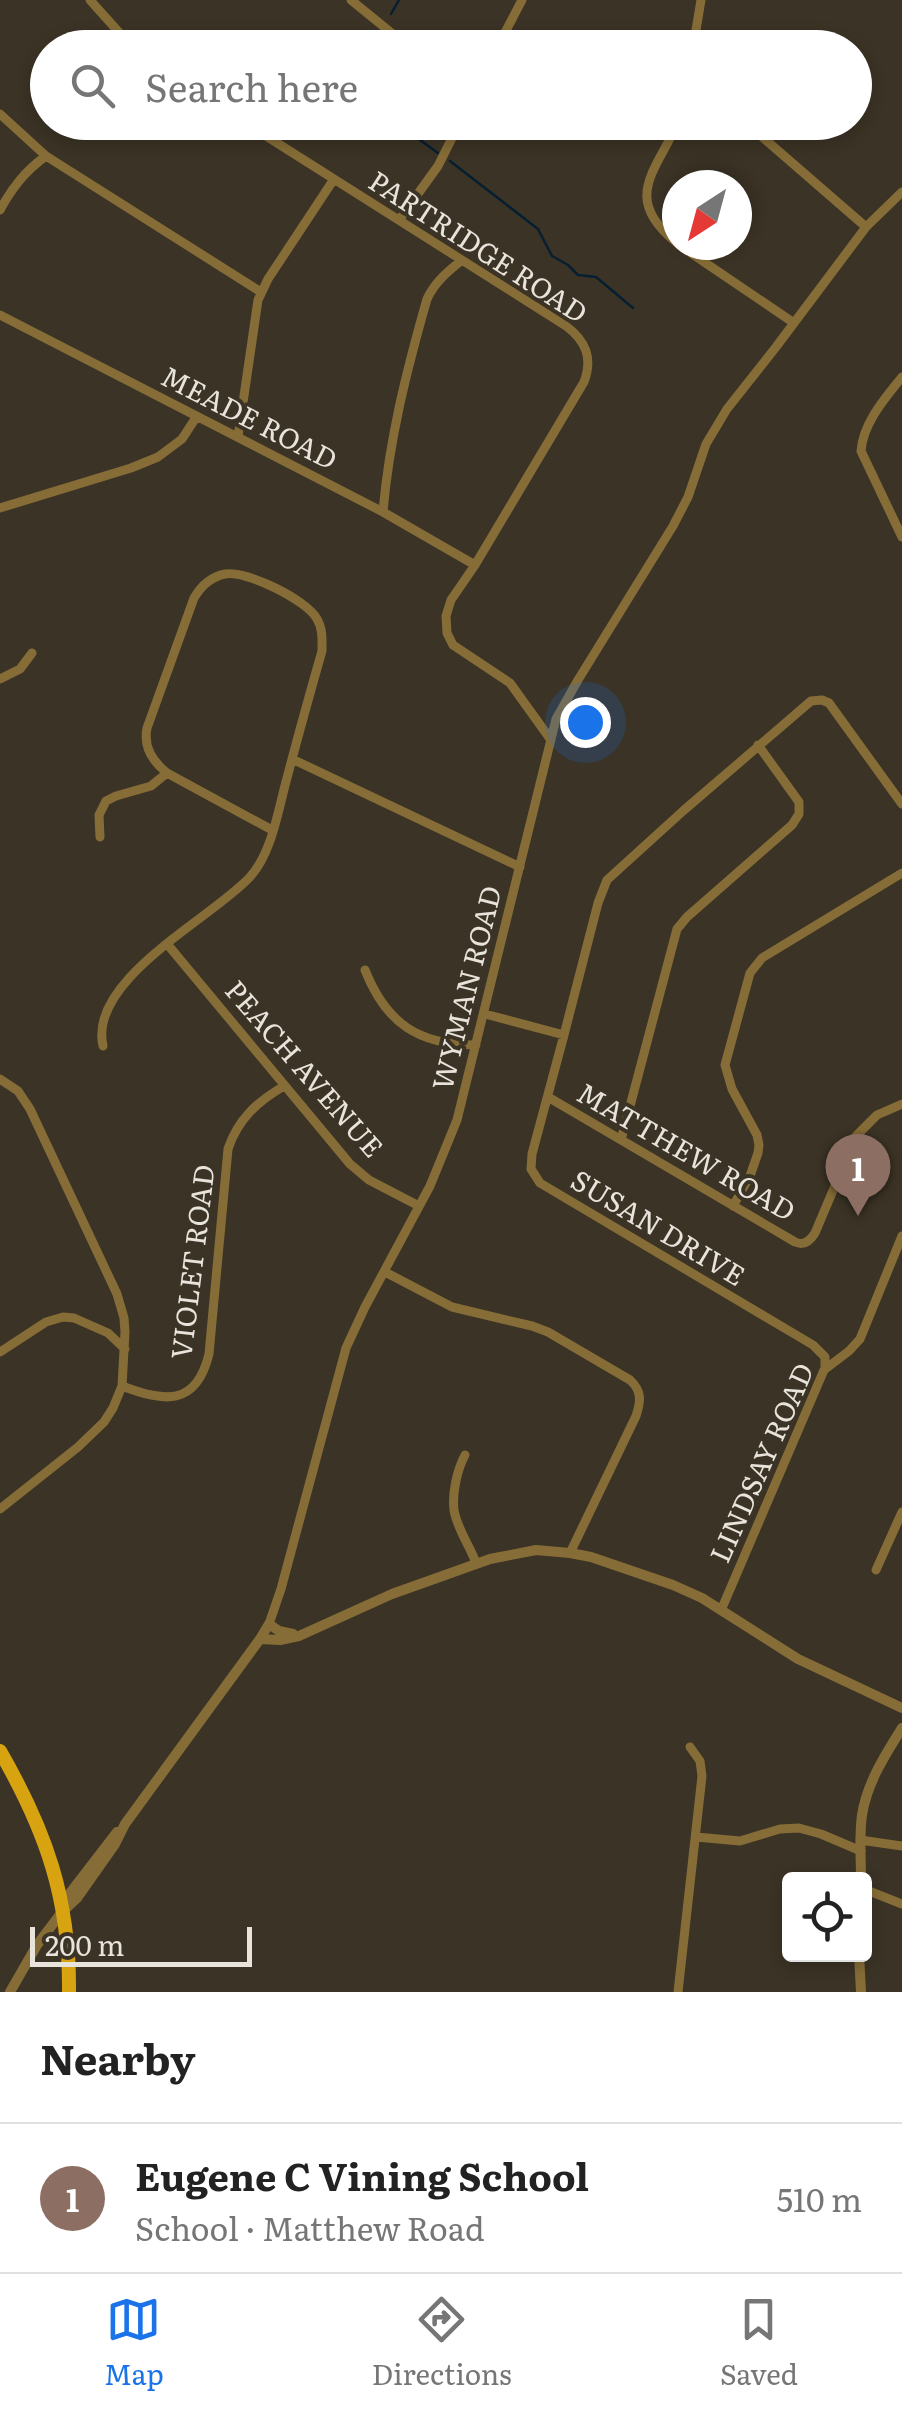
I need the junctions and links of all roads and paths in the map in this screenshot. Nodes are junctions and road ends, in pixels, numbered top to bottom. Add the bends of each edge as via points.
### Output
1 (90, 0) edge
2 (351, 0) edge
3 (522, 0) edge
4 (702, 0) edge
5 (117, 30) edge
6 (388, 30) edge
7 (507, 30) edge
8 (696, 30) edge
9 (0, 114) edge
10 (272, 140) edge
11 (451, 140) edge
12 (669, 140) edge
13 (766, 140) edge
14 (46, 156) junction
15 (334, 179) junction
16 (902, 192) edge
17 (0, 210) edge
18 (399, 220) junction
19 (866, 227) junction
20 (662, 228) edge
21 (462, 260) junction
22 (701, 260) edge
23 (261, 292) junction
24 (0, 315) edge
25 (794, 323) junction
26 (902, 377) edge
27 (197, 416) junction
28 (238, 438) junction
29 (0, 508) edge
30 (383, 512) junction
31 (902, 537) edge
32 (475, 565) junction
33 (32, 652) dead end
34 (0, 679) edge
35 (550, 740) junction
36 (758, 745) junction
37 (292, 758) junction
38 (167, 773) junction
39 (902, 804) edge
40 (272, 830) junction
41 (100, 837) dead end
42 (520, 867) junction
43 (902, 872) edge
44 (168, 946) junction
45 (364, 970) dead end
46 (485, 1014) junction
47 (564, 1035) junction
48 (476, 1045) junction
49 (104, 1046) dead end
50 (0, 1079) edge
51 (284, 1086) junction
52 (548, 1097) junction
53 (902, 1104) edge
54 (621, 1140) junction
55 (419, 1206) junction
56 (733, 1206) junction
57 (902, 1236) edge
58 (385, 1272) junction
59 (124, 1349) junction
60 (0, 1352) edge
61 (826, 1367) junction
62 (122, 1386) junction
63 (465, 1455) dead end
64 (0, 1509) edge
65 (902, 1512) edge
66 (570, 1553) junction
67 (476, 1563) junction
68 (876, 1570) dead end
69 (722, 1608) junction
70 (269, 1624) junction
71 (298, 1636) junction
72 (260, 1639) junction
73 (902, 1708) edge
74 (902, 1728) edge
75 (690, 1747) dead end
76 (0, 1751) edge
77 (696, 1837) junction
78 (861, 1846) junction
79 (902, 1846) edge
80 (861, 1872) edge
81 (872, 1892) edge
82 (902, 1904) edge
83 (62, 1912) junction
84 (859, 1962) edge
85 (10, 1992) edge
86 (69, 1992) edge
87 (678, 1992) edge
88 (861, 1992) edge

1 - 5 street
2 - 6 street
3 - 7 street
4 - 8 street
9 - 14 street
10 - 15 street, PARTRIDGE ROAD
11 - 18 street
12 - 20 street via 647,196
13 - 19 street
14 - 17 street
14 - 23 street
15 - 18 street, PARTRIDGE ROAD
15 - 23 street
16 - 19 street, WYMAN ROAD
18 - 21 street, PARTRIDGE ROAD
19 - 25 street, WYMAN ROAD
21 - 30 street via 427,300 393,436
21 - 32 street, PARTRIDGE ROAD via 570,329 589,362 580,391
22 - 25 street
23 - 28 street
24 - 27 street, MEADE ROAD
25 - 35 street, WYMAN ROAD via 717,424 673,526 572,691
26 - 31 street via 869,424 861,451
27 - 28 street, MEADE ROAD
27 - 29 street via 182,439 158,456
28 - 30 street, MEADE ROAD
30 - 32 street, MEADE ROAD
32 - 35 street, PARTRIDGE ROAD via 448,608 450,640 510,683
33 - 34 street via 20,669
35 - 42 street, WYMAN ROAD
36 - 39 street, SUSAN DRIVE via 811,700 826,701
36 - 47 street, SUSAN DRIVE via 607,880
36 - 54 street via 796,798 799,814 677,929
37 - 38 street via 322,651 319,622 264,584 220,575 194,598 147,728 147,747
37 - 40 street
37 - 42 street
38 - 40 street
38 - 41 street via 151,786 106,801
40 - 44 street via 248,878
42 - 46 street, WYMAN ROAD
43 - 56 street via 762,958 750,973 726,1065 758,1153
44 - 49 street via 120,988 100,1032
44 - 51 street, PEACH AVENUE
45 - 48 street via 385,1010 402,1026 432,1039
46 - 47 street
46 - 48 street, WYMAN ROAD
47 - 52 street, SUSAN DRIVE
48 - 55 street, WYMAN ROAD via 449,1145
50 - 59 street via 30,1109 92,1240 121,1308
51 - 55 street, PEACH AVENUE via 350,1164
51 - 62 street, VIOLET ROAD via 246,1115 228,1149 203,1374 192,1390 177,1396 158,1398
52 - 54 street, MATTHEW ROAD
52 - 61 street, SUSAN DRIVE via 531,1164 540,1184 813,1344
53 - 56 street, MATTHEW ROAD via 877,1115 856,1136 807,1242 794,1242
54 - 56 street, MATTHEW ROAD
55 - 58 street, WYMAN ROAD
57 - 61 street, LINDSAY ROAD via 860,1339
58 - 66 street via 452,1308 548,1332 637,1388 636,1416
58 - 70 street, WYMAN ROAD via 342,1362
59 - 60 street via 108,1333 63,1316
59 - 62 street
61 - 69 street, LINDSAY ROAD
62 - 64 street via 93,1433
63 - 67 street via 454,1512
65 - 68 street
66 - 67 street via 526,1551
66 - 69 street
67 - 71 street
69 - 73 street via 798,1658
70 - 71 street
70 - 72 street, WYMAN ROAD
71 - 72 street
72 - 83 street, WYMAN ROAD
74 - 78 street via 866,1794
75 - 77 street via 702,1768
76 - 83 main road via 50,1854
77 - 78 street via 740,1841 800,1828
77 - 87 street
78 - 79 street
78 - 80 street
81 - 82 street
83 - 85 street, WYMAN ROAD
83 - 86 main road
84 - 88 street

